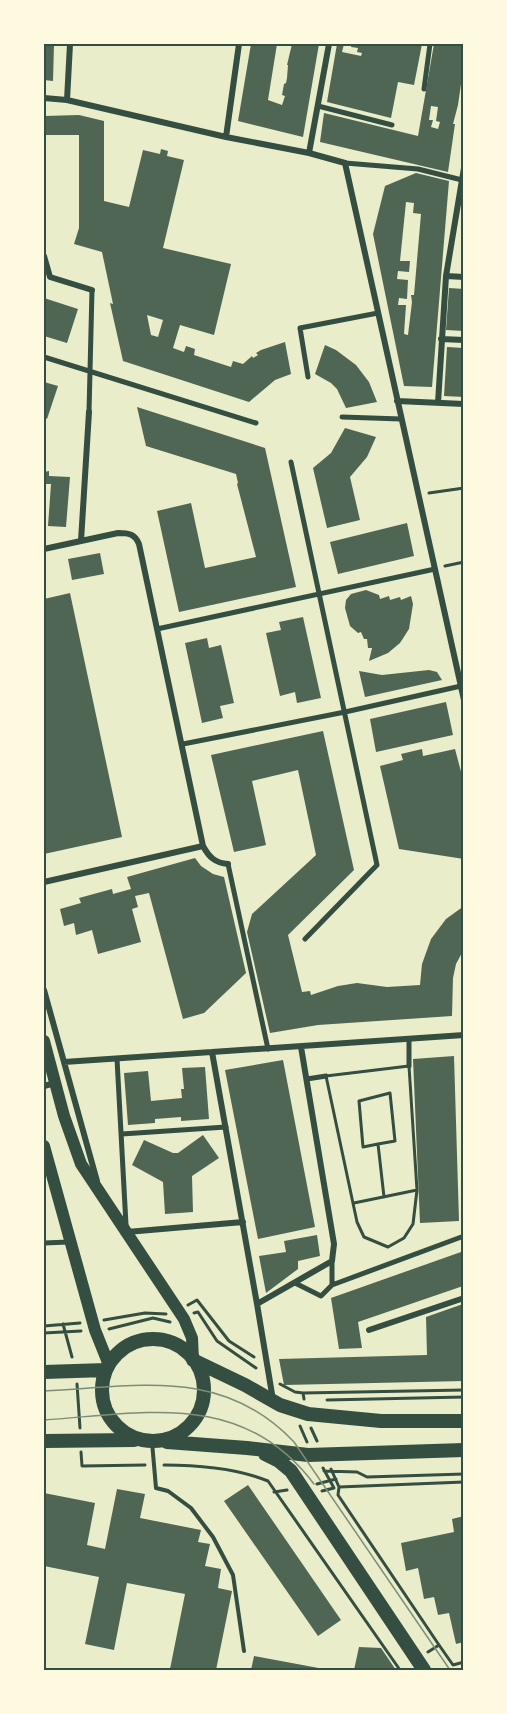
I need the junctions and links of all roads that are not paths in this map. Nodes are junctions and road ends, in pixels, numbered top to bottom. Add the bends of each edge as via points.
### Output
1 (70, 44) edge
2 (239, 44) edge
3 (328, 44) edge
4 (430, 44) edge
5 (424, 89) dead end
6 (44, 98) edge
7 (67, 100) junction
8 (318, 106) junction
9 (393, 125) dead end
10 (226, 137) junction
11 (309, 153) junction
12 (345, 163) junction
13 (464, 168) edge
14 (462, 180) junction
15 (461, 194) edge
16 (44, 256) edge
17 (446, 276) junction
18 (464, 277) edge
19 (92, 290) joint
20 (378, 313) junction
21 (441, 339) junction
22 (464, 340) edge
23 (44, 357) edge
24 (90, 371) junction
25 (308, 377) dead end
26 (397, 401) junction
27 (438, 403) junction
28 (464, 404) edge
29 (89, 412) joint
30 (342, 417) dead end
31 (401, 419) junction
32 (256, 423) dead end
33 (291, 462) dead end
34 (81, 541) junction
35 (44, 549) edge
36 (435, 568) junction
37 (319, 593) junction
38 (158, 629) junction
39 (460, 686) junction
40 (464, 700) edge
41 (345, 712) junction
42 (183, 744) junction
43 (203, 846) junction
44 (228, 864) joint
45 (44, 882) edge
46 (305, 939) dead end
47 (44, 990) edge
48 (464, 1035) edge
49 (409, 1039) junction
50 (44, 1041) edge
51 (301, 1047) junction
52 (268, 1049) junction
53 (212, 1052) junction
54 (117, 1059) junction
55 (64, 1062) junction
56 (409, 1066) road end
57 (326, 1076) road end
58 (307, 1079) junction
59 (49, 1085) edge
60 (225, 1127) junction
61 (122, 1134) junction
62 (44, 1146) edge
63 (49, 1187) edge
64 (102, 1196) junction
65 (243, 1222) junction
66 (126, 1233) junction
67 (464, 1236) edge
68 (70, 1242) junction
69 (44, 1243) edge
70 (332, 1261) junction
71 (295, 1283) junction
72 (332, 1285) junction
73 (464, 1298) edge
74 (257, 1304) junction
75 (369, 1330) dead end
76 (194, 1360) junction
77 (107, 1367) junction
78 (44, 1372) edge
79 (273, 1401) junction
80 (464, 1420) edge
81 (44, 1441) edge
82 (150, 1441) junction
83 (247, 1448) junction
84 (464, 1450) edge
85 (244, 1651) dead end
86 (424, 1671) edge

1 - 7 street
2 - 10 street
3 - 8 street
4 - 5 street
6 - 7 street
7 - 10 street
8 - 9 street
8 - 11 street
10 - 11 street
11 - 12 street
12 - 14 street via 418,169
12 - 20 street
13 - 14 street
14 - 15 street
15 - 17 street
16 - 19 street via 50,277
17 - 18 street
17 - 21 street
19 - 24 street
20 - 25 street via 300,328
20 - 26 street
21 - 22 street
21 - 27 street
23 - 24 street
24 - 29 street
24 - 32 street
26 - 27 street
26 - 31 street
27 - 28 street
29 - 34 street
30 - 31 street
31 - 36 street
33 - 37 street
34 - 35 street
34 - 38 street via 118,534 136,537
36 - 37 street
36 - 39 street
37 - 38 street
37 - 41 street
38 - 42 street
39 - 40 street
39 - 41 street
41 - 42 street
41 - 46 street via 377,865
42 - 43 street
43 - 44 street via 217,862
43 - 45 street
44 - 52 street
47 - 55 street
48 - 49 street
49 - 51 street
49 - 56 street
50 - 59 main road
51 - 52 street
51 - 58 street
52 - 53 street
53 - 54 street
53 - 60 street
54 - 55 street
54 - 61 street
55 - 64 street
57 - 58 street
58 - 70 street via 334,1244
59 - 64 main road via 86,1174
60 - 61 street
60 - 65 street
61 - 66 street
62 - 63 main road
63 - 68 main road
64 - 66 main road
65 - 66 street
65 - 74 street
66 - 76 main road via 184,1319 192,1338
67 - 72 street
68 - 69 street
68 - 77 main road
70 - 71 street
70 - 72 street
71 - 72 street via 321,1296
71 - 74 street
73 - 75 street
74 - 79 street
76 - 77 main road via 179,1346 152,1339 126,1347
76 - 79 main road
76 - 82 main road via 204,1389 198,1414 185,1430 166,1440
77 - 78 main road
77 - 82 main road via 102,1388 108,1415 128,1435
79 - 80 main road via 308,1414 373,1421
81 - 82 main road
82 - 83 main road
82 - 85 lane via 156,1488 168,1491 191,1508 213,1536 233,1575
83 - 84 main road via 325,1455
83 - 86 main road via 279,1461 291,1471

